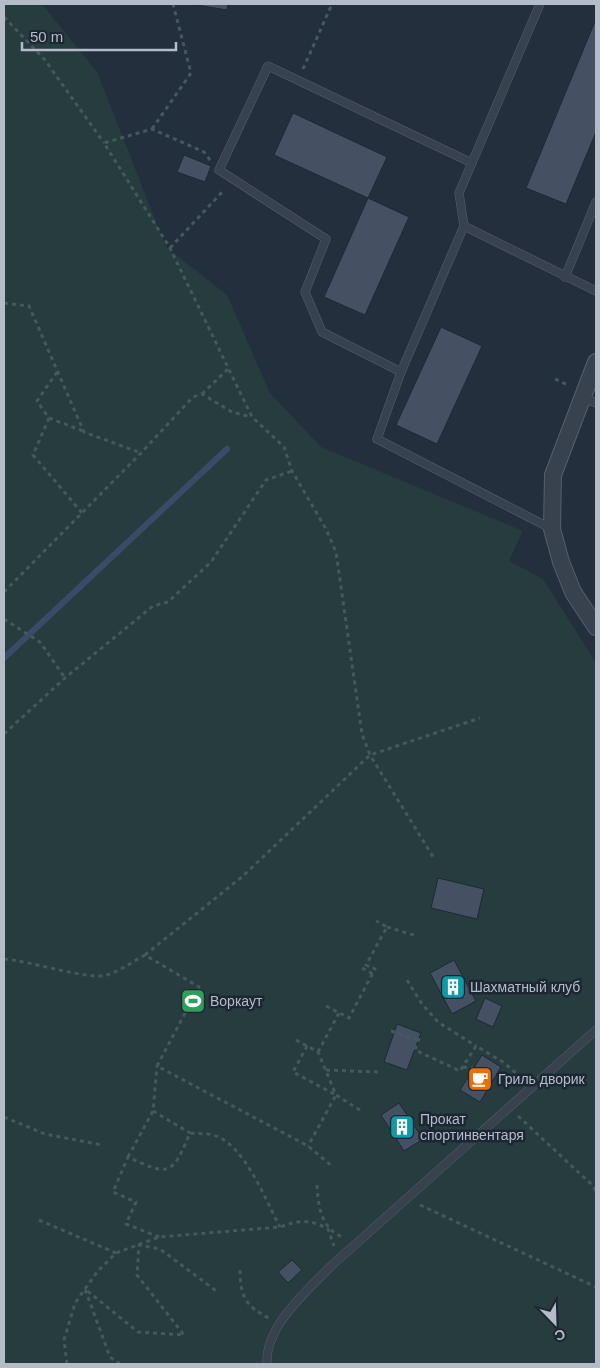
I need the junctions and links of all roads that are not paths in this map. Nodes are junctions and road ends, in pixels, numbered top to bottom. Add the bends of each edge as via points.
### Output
1 (540, 4) edge
2 (472, 163) junction
3 (596, 202) edge
4 (464, 226) junction
5 (565, 277) junction
6 (596, 291) edge
7 (596, 362) edge
8 (401, 372) junction
9 (589, 400) edge
10 (552, 529) junction
11 (596, 627) edge
12 (596, 1030) edge
13 (267, 1364) edge

1 - 2 lane
2 - 4 lane via 459,193
2 - 8 lane via 268,66 219,170 326,239 305,292 322,332
3 - 5 lane
4 - 5 lane
4 - 8 lane
5 - 6 lane
7 - 9 street
8 - 10 lane via 377,439
9 - 10 street via 553,475
10 - 11 street via 573,592
12 - 13 lane via 331,1266 295,1302 276,1330 266,1358

